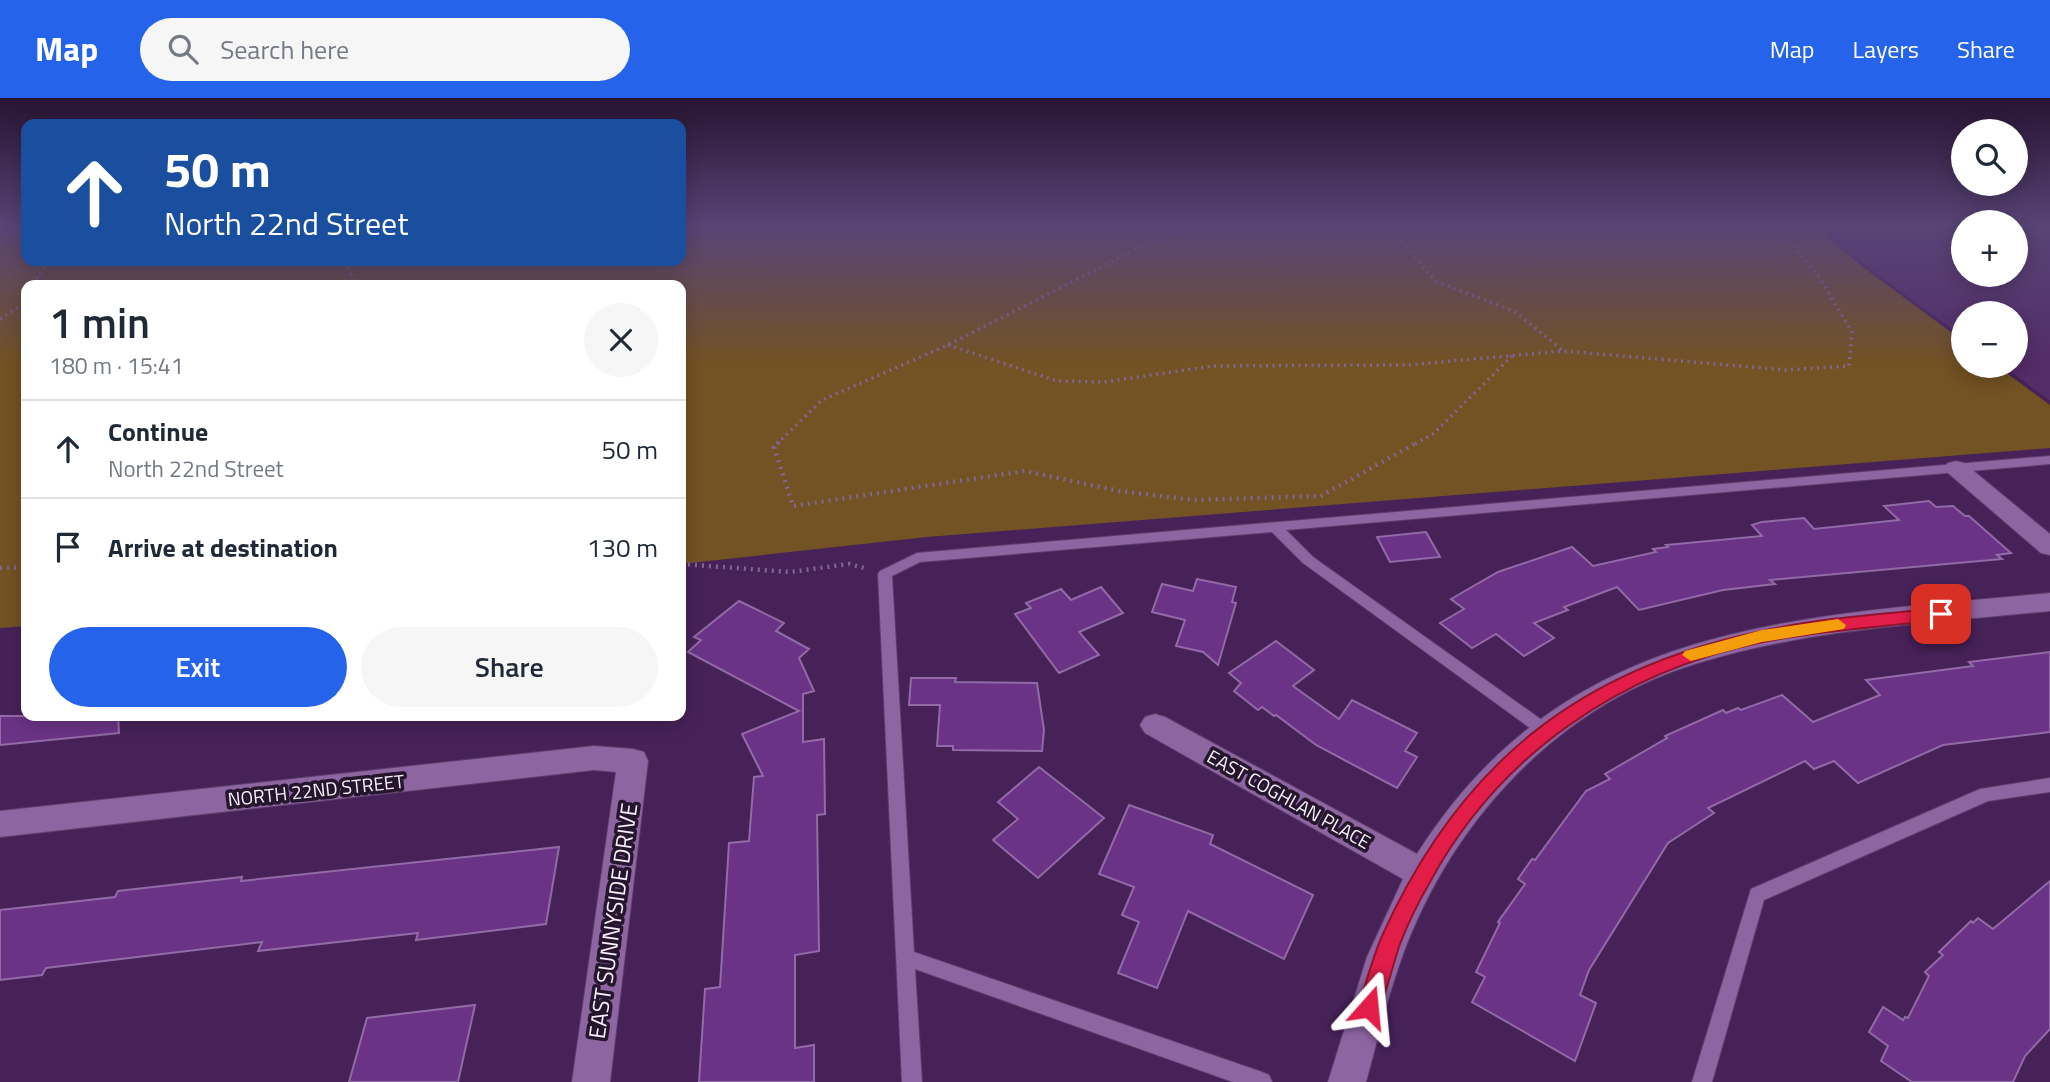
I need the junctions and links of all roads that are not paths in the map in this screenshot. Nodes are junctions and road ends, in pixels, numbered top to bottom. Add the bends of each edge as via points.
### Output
1 (2050, 460) edge
2 (1956, 468) junction
3 (1277, 529) junction
4 (2050, 547) edge
5 (2050, 602) edge
6 (1155, 725) dead end
7 (1547, 732) junction
8 (633, 761) joint
9 (2050, 786) edge
10 (1470, 805) joint
11 (0, 824) edge
12 (1423, 874) junction
13 (905, 957) junction
14 (591, 1082) edge
15 (912, 1082) edge
16 (1262, 1082) edge
17 (1348, 1082) edge
18 (1702, 1082) edge

1 - 2 lane
2 - 3 lane
2 - 4 street
3 - 7 lane via 1308,559
3 - 13 lane via 918,558 885,574
5 - 7 street via 1762,636 1646,672 1594,699
6 - 12 street, EAST COGHLAN PLACE
7 - 10 street via 1508,763
8 - 11 street, NORTH 22ND STREET via 594,758
8 - 14 street, EAST SUNNYSIDE DRIVE
9 - 18 lane via 1986,794 1757,895
10 - 12 street
12 - 17 street via 1391,940
13 - 15 lane
13 - 16 lane

